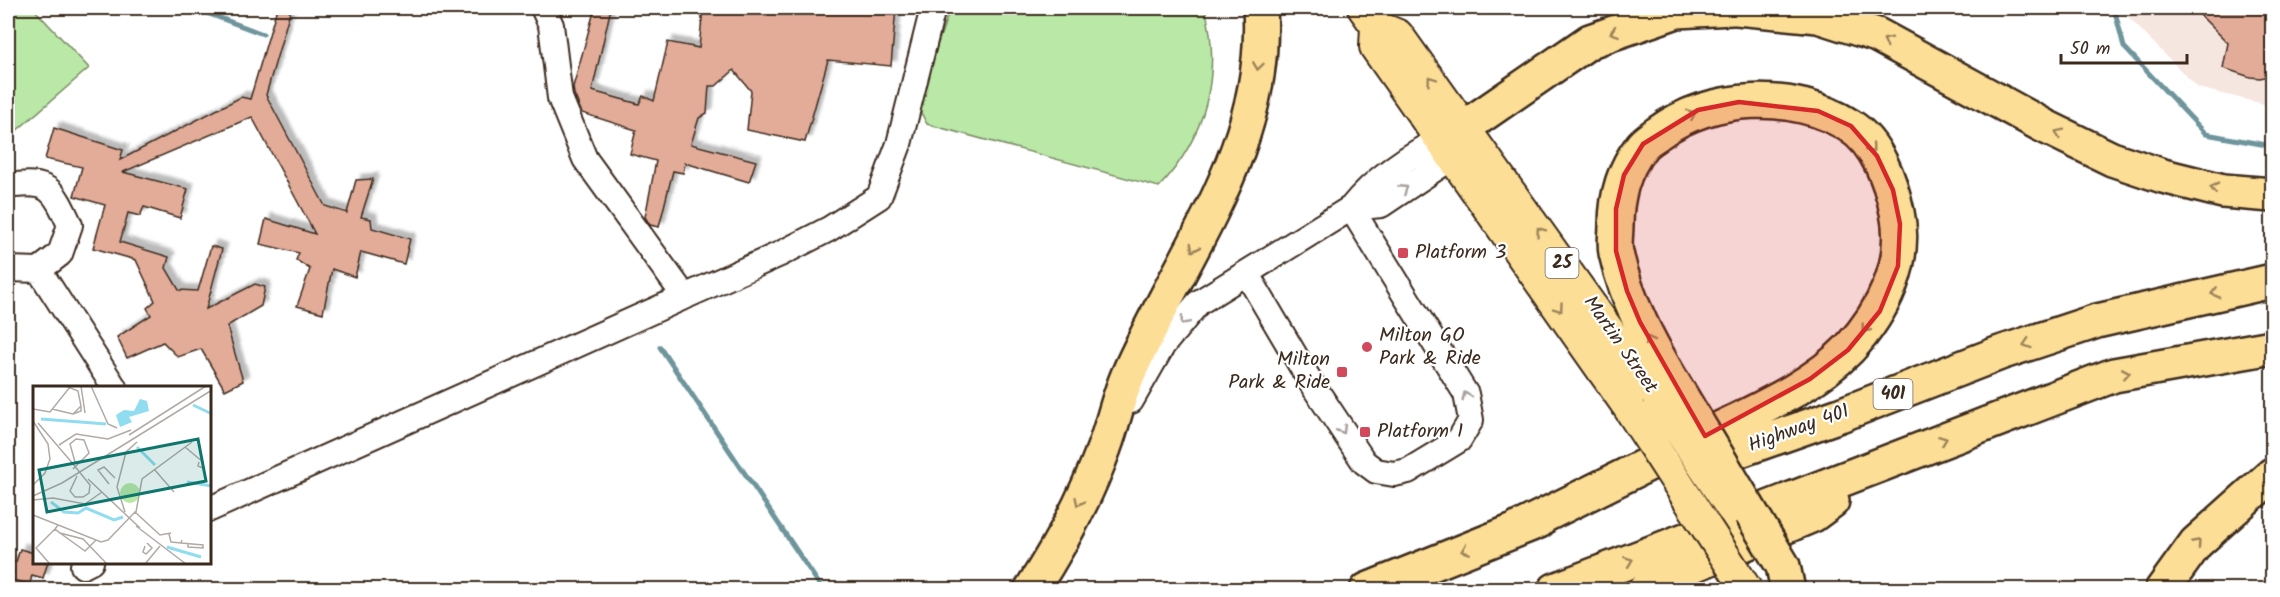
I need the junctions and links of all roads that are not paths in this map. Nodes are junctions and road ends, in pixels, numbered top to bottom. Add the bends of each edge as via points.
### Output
1 (543, 8) edge
2 (933, 8) edge
3 (1260, 8) edge
4 (1732, 8) edge
5 (1737, 8) edge
6 (1370, 17) edge
7 (1458, 142) junction
8 (8, 186) edge
9 (2272, 195) edge
10 (1351, 208) junction
11 (8, 269) edge
12 (39, 270) junction
13 (1247, 274) junction
14 (2272, 281) edge
15 (685, 297) junction
16 (2272, 347) edge
17 (113, 386) edge
18 (1668, 395) junction
19 (1104, 450) junction
20 (1888, 462) junction
21 (2272, 475) edge
22 (212, 508) edge
23 (1519, 528) junction
24 (1031, 590) edge
25 (1367, 590) edge
26 (1555, 590) edge
27 (1645, 590) edge
28 (1747, 590) edge
29 (1787, 590) edge
30 (2162, 590) edge

1 - 15 lane via 551,25 560,98 585,159
2 - 15 lane via 899,144 879,196 829,229
3 -> 19 highway via 1262,37 1254,100 1238,154 1210,217 1127,376
4 -> 7 highway via 1677,11 1590,40
9 -> 5 highway via 2223,191 2112,159 1877,35 1818,16
6 - 7 main road, Martin Street / 25 via 1398,35
7 - 10 lane via 1381,204
18 -> 7 main road, Martin Street / 25
7 -> 28 main road, Martin Street / 25, bridge
8 - 12 lane via 35,182 43,187 57,196 70,225 60,254
10 - 13 lane
13 -> 10 lane via 1354,450 1376,471 1408,471 1459,440 1471,420 1466,394
11 - 12 lane
12 - 17 lane
13 -> 19 lane via 1198,303 1163,345
14 -> 23 highway, Highway 401 / 401 via 2097,321 2010,349 1840,415
15 - 22 lane
20 -> 16 highway via 2114,375
18 -> 23 highway via 1616,251 1616,209 1624,175 1643,144 1668,125 1698,110 1738,102 1782,103 1818,111 1851,126 1877,156 1893,190 1900,224 1898,267 1880,311 1848,350 1810,379 1753,412
18 - 29 highway, bridge via 1783,566
19 -> 24 highway via 1054,555
26 -> 20 highway
20 - 27 highway via 1813,515 1660,579
30 -> 21 highway via 2196,543
23 -> 25 highway, Highway 401 / 401

